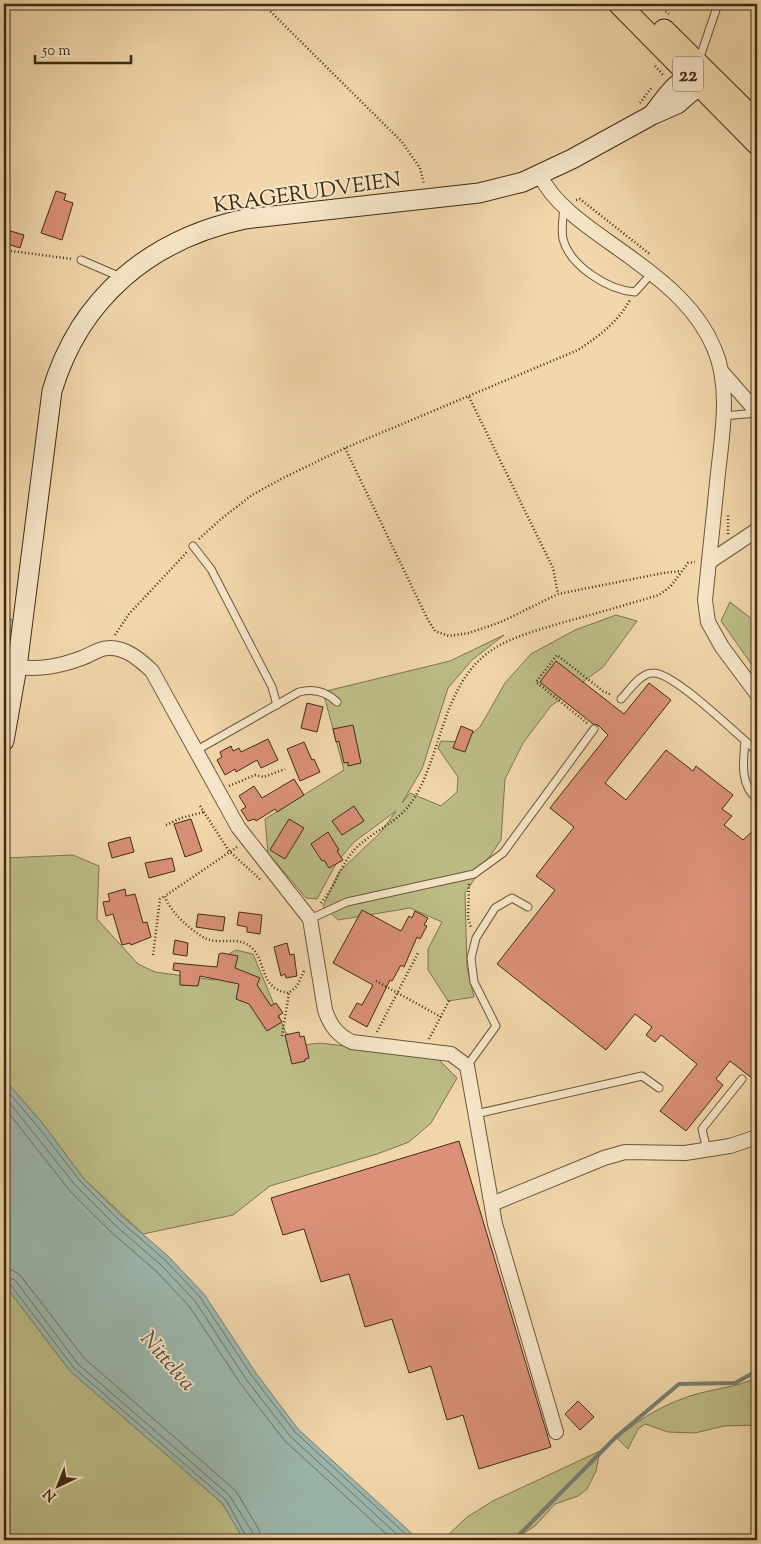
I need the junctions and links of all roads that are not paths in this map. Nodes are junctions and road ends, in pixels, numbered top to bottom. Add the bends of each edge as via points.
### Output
1 (619, 4) edge
2 (637, 4) edge
3 (718, 4) edge
4 (697, 73) junction
5 (757, 122) edge
6 (757, 144) edge
7 (540, 175) junction
8 (564, 207) junction
9 (81, 260) road end
10 (652, 273) junction
11 (123, 278) junction
12 (721, 371) junction
13 (757, 412) edge
14 (723, 416) junction
15 (757, 530) edge
16 (193, 546) road end
17 (708, 562) junction
18 (17, 667) junction
19 (757, 694) edge
20 (621, 699) road end
21 (337, 702) dead end
22 (277, 705) junction
23 (594, 729) road end
24 (4, 741) edge
25 (746, 742) junction
26 (197, 750) junction
27 (757, 751) edge
28 (757, 799) edge
29 (528, 907) dead end
30 (307, 915) junction
31 (467, 1066) junction
32 (742, 1078) dead end
33 (659, 1088) dead end
34 (476, 1114) junction
35 (757, 1137) edge
36 (706, 1150) junction
37 (492, 1204) junction
38 (556, 1432) dead end

1 - 4 main road, 22
2 - 4 main road, 22
3 - 4 lane
4 - 5 main road, 22
4 - 6 main road, 22
4 - 7 main road, KRAGERUDVEIEN via 667,95 652,115
7 - 8 street via 548,190
7 - 11 main road, KRAGERUDVEIEN via 479,193 245,219 212,226 154,254
8 - 10 street
8 - 10 lane via 563,239 573,260 624,291 635,292
9 - 11 lane
10 - 12 street via 691,310 714,349
11 - 18 main road, KRAGERUDVEIEN via 104,297 74,340 52,391
12 - 13 street
12 - 14 street
13 - 14 lane
14 - 17 street
15 - 17 street
16 - 22 lane via 210,569 272,687
17 - 19 street via 704,600 708,622
18 - 24 main road, KRAGERUDVEIEN
18 - 26 street via 50,668 107,648 124,651 152,671
20 - 25 lane via 641,678 658,674 680,684
21 - 22 lane via 322,691 310,690 293,694
22 - 26 lane
23 - 30 lane via 503,853 474,874 347,902
25 - 27 lane
25 - 28 lane via 743,763 746,783
26 - 30 street via 247,841
29 - 31 lane via 512,898 495,908 476,938 471,958 474,982 496,1026
30 - 31 street via 325,1010 330,1024 343,1038 373,1046 451,1054
31 - 34 street
32 - 36 lane via 702,1129
33 - 34 lane via 642,1076
34 - 37 street
35 - 36 street
36 - 37 street via 625,1152
37 - 38 street via 495,1224

